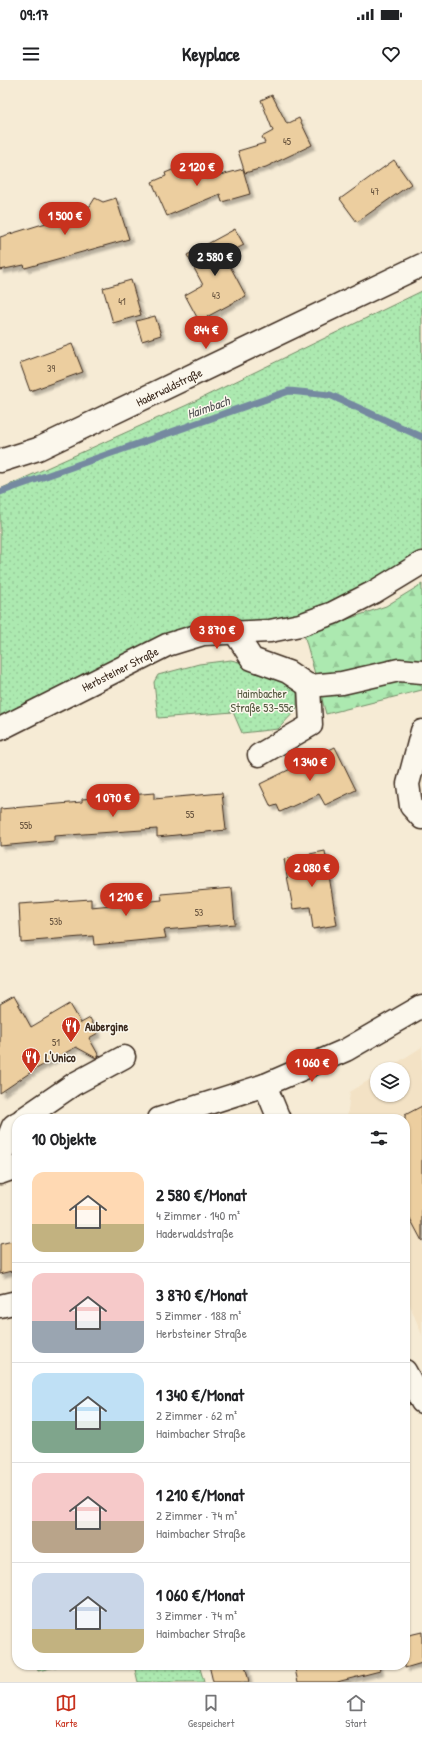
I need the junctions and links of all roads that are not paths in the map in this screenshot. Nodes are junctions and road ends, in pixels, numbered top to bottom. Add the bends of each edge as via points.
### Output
1 (422, 265) edge
2 (0, 461) edge
3 (422, 563) edge
4 (234, 631) junction
5 (422, 672) edge
6 (309, 686) junction
7 (0, 728) edge
8 (422, 731) edge
9 (259, 755) dead end
10 (422, 818) edge
11 (422, 1006) edge
12 (124, 1057) dead end
13 (265, 1085) junction
14 (30, 1114) edge
15 (175, 1114) edge
16 (277, 1114) edge
17 (12, 1129) edge
18 (0, 1159) edge
19 (12, 1169) edge
20 (0, 1173) edge
21 (12, 1303) edge
22 (0, 1306) edge
23 (410, 1380) edge
24 (422, 1402) edge

1 - 2 street, Haderwaldstraße via 38,450
3 - 4 street, Herbsteiner Straße via 333,613 300,625 270,631
4 - 6 street via 252,659 288,672
4 - 7 street, Herbsteiner Straße via 203,634 167,645
5 - 6 street via 399,670 342,683
6 - 9 street via 311,725
8 - 10 street via 408,784 411,806
11 - 13 street via 346,1050
12 - 14 street via 74,1084
13 - 15 street
13 - 16 street
17 - 18 street
19 - 20 street
21 - 22 street
23 - 24 street

